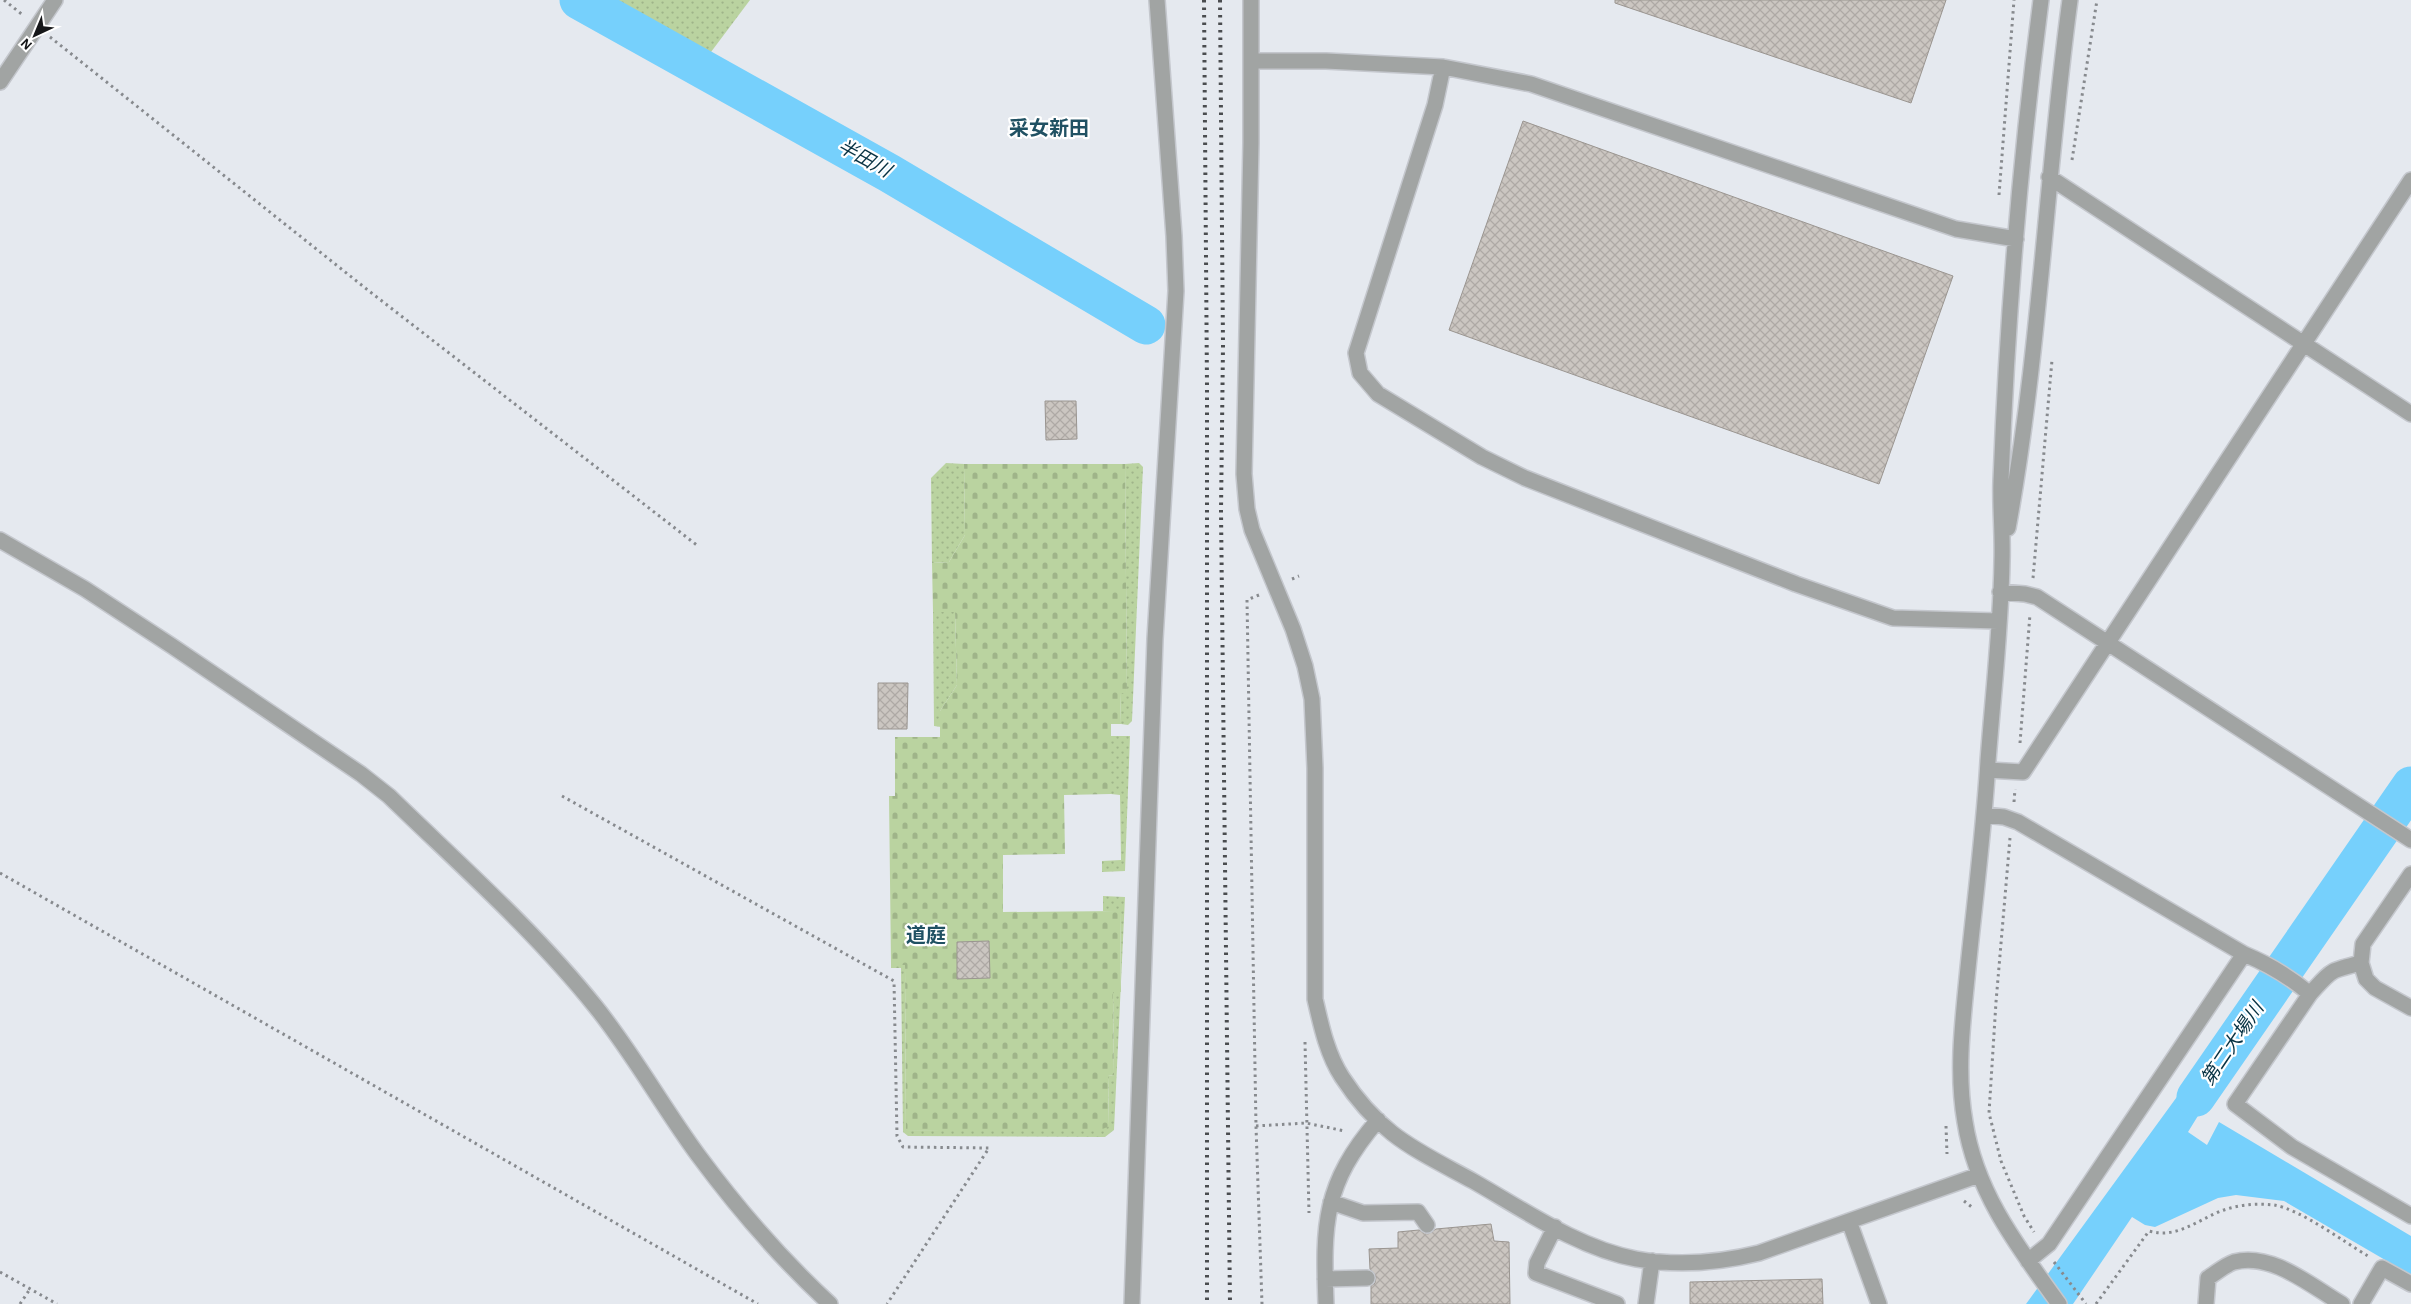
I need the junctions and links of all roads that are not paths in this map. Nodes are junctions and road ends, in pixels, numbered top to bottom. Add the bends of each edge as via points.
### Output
1 (55, 0) edge
2 (1157, 0) edge
3 (1251, 0) edge
4 (2041, 0) edge
5 (2070, 0) edge
6 (1251, 61) junction
7 (1443, 67) junction
8 (0, 82) edge
9 (2048, 177) junction
10 (2411, 180) edge
11 (2016, 239) junction
12 (2304, 344) junction
13 (2411, 414) edge
14 (0, 540) edge
15 (2002, 561) junction
16 (2000, 592) junction
17 (1998, 621) junction
18 (2108, 643) junction
19 (1988, 770) junction
20 (1984, 815) junction
21 (2408, 838) edge
22 (2411, 874) edge
23 (2244, 954) junction
24 (2361, 963) junction
25 (2310, 994) junction
26 (2411, 1008) edge
27 (1378, 1120) junction
28 (1979, 1175) junction
29 (1331, 1202) junction
30 (2411, 1216) edge
31 (1849, 1222) junction
32 (1427, 1224) dead end
33 (1554, 1227) junction
34 (1652, 1261) junction
35 (2032, 1266) junction
36 (1367, 1278) dead end
37 (1325, 1280) junction
38 (2411, 1284) edge
39 (1594, 1300) edge
40 (830, 1304) edge
41 (1132, 1304) edge
42 (1326, 1304) edge
43 (1617, 1304) edge
44 (1646, 1304) edge
45 (1879, 1304) edge
46 (2059, 1304) edge
47 (2206, 1304) edge
48 (2342, 1304) edge
49 (2361, 1304) edge

1 - 8 street
2 - 41 street via 1176,291 1155,639
3 - 6 street
4 - 11 street via 2028,94
5 - 9 street
6 - 7 street via 1326,60
6 - 27 street via 1244,474 1247,509 1255,537 1294,629 1312,699 1315,984 1320,1024 1341,1076
7 - 11 street via 1531,84 1956,229
7 - 17 street via 1435,105 1356,353 1360,373 1378,394 1482,457 1525,478 1796,584 1893,618
9 - 12 street
9 - 15 street via 2029,398
10 - 12 street
11 - 15 street via 2000,484
12 - 13 street
12 - 18 street
14 - 40 street via 85,589 172,646 389,796 553,956 596,1006 698,1154 754,1226
15 - 16 street
16 - 17 street
16 - 18 street via 2031,596
17 - 19 street
18 - 19 street via 2023,772
18 - 21 street
19 - 20 street
20 - 23 street via 2012,819
20 - 28 street via 1960,1077 1964,1119
22 - 24 street via 2363,944
23 - 25 street via 2294,980
23 - 35 street
24 - 25 street via 2334,969
24 - 26 street via 2366,979 2375,988
25 - 30 street via 2235,1104 2292,1148
27 - 29 street via 1347,1162
27 - 33 street via 1392,1133 1429,1156
28 - 31 street
28 - 35 street via 2001,1221
29 - 32 street via 1363,1212 1418,1212
29 - 37 street via 1324,1246
31 - 34 street via 1733,1259 1683,1263
31 - 45 street
33 - 34 street via 1616,1254
33 - 39 street via 1537,1263 1536,1273
34 - 44 street
35 - 46 street
36 - 37 street
37 - 42 street
38 - 49 street via 2382,1268
39 - 43 street
47 - 48 street via 2208,1278 2233,1262 2256,1260 2278,1266

